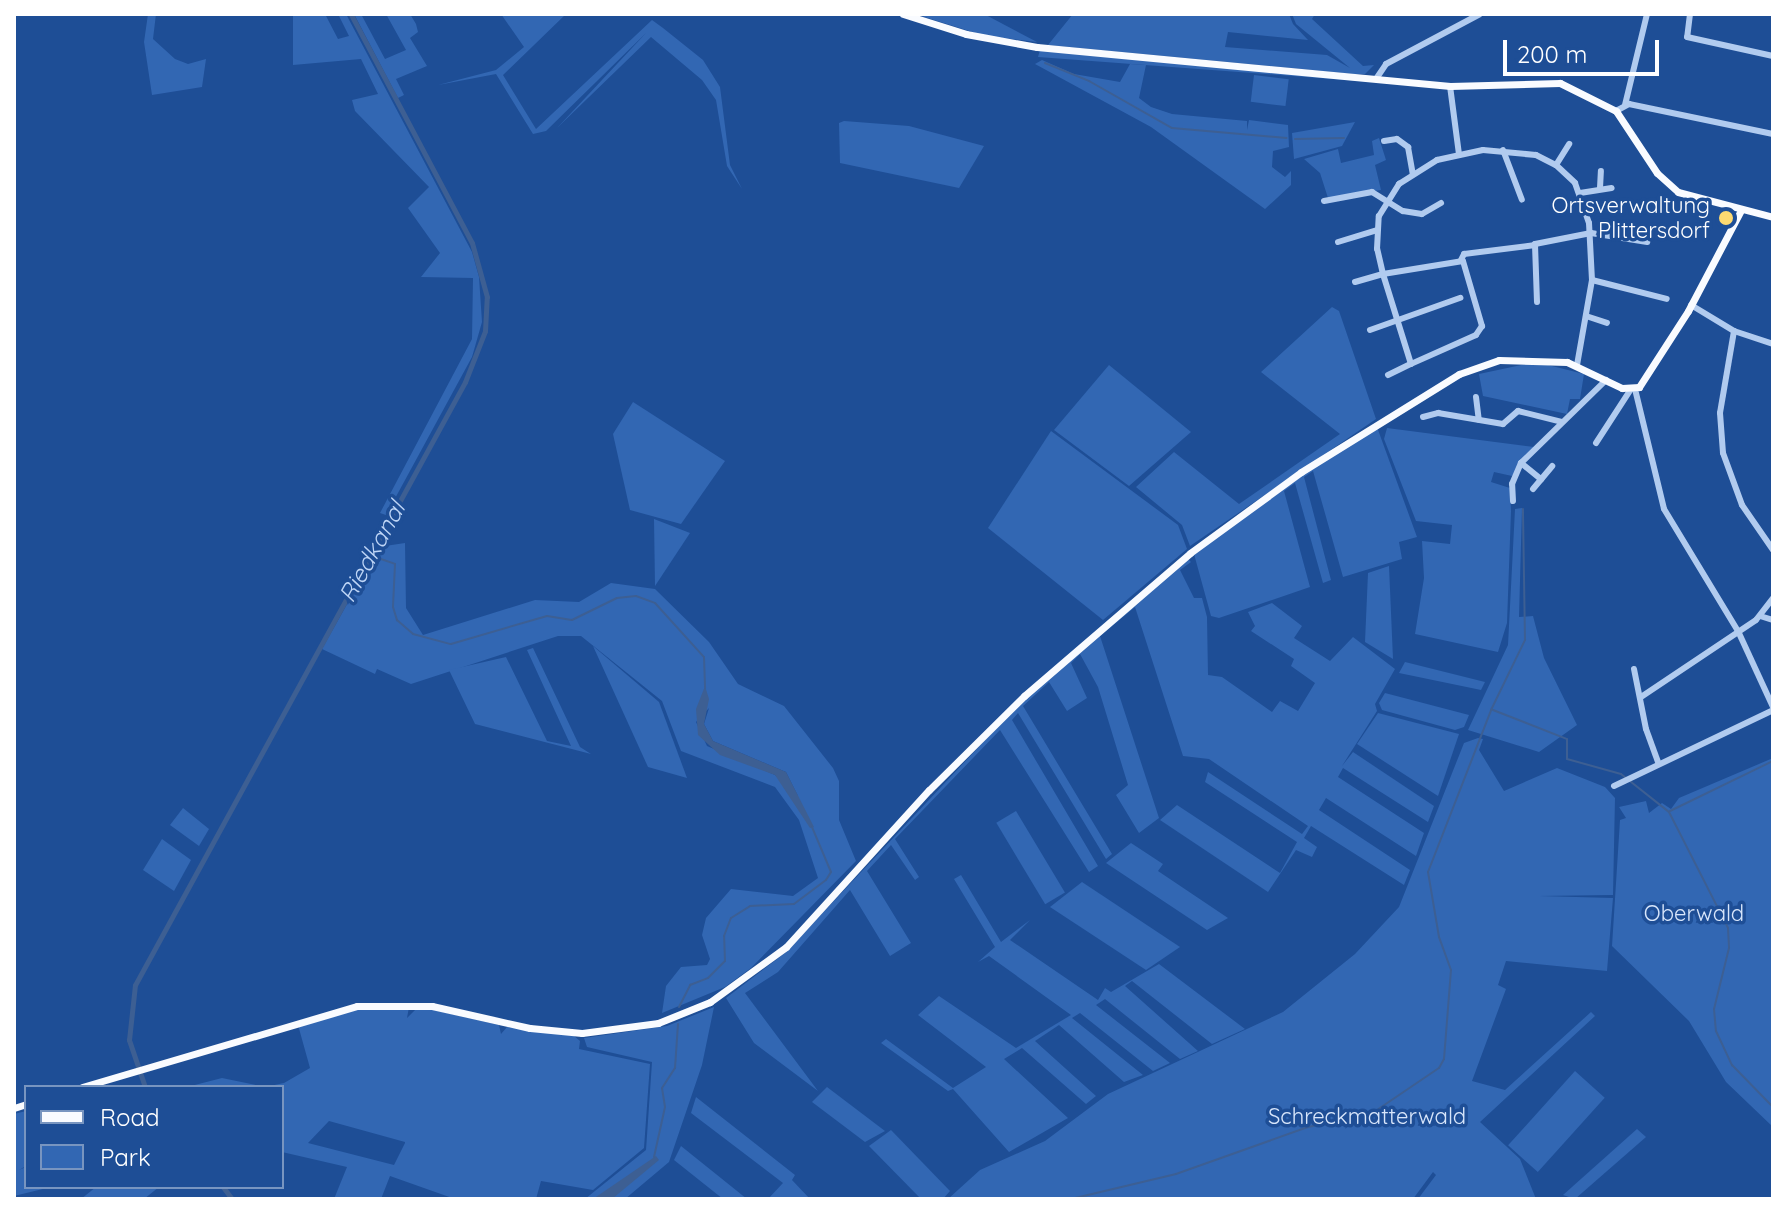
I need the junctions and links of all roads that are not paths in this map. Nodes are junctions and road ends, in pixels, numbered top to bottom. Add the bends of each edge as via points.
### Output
1 (903, 14) edge
2 (1480, 14) edge
3 (1647, 14) edge
4 (1690, 14) edge
5 (1773, 56) edge
6 (1376, 79) junction
7 (1450, 86) junction
8 (1625, 105) junction
9 (1616, 111) junction
10 (1773, 134) edge
11 (1384, 141) dead end
12 (1569, 144) dead end
13 (1503, 150) junction
14 (1459, 154) junction
15 (1556, 165) junction
16 (1601, 171) dead end
17 (1413, 174) junction
18 (1600, 188) junction
19 (1612, 188) dead end
20 (1580, 193) junction
21 (1386, 200) junction
22 (1522, 200) dead end
23 (1324, 201) dead end
24 (1441, 203) dead end
25 (1741, 210) junction
26 (1773, 217) edge
27 (1375, 231) junction
28 (1591, 233) junction
29 (1338, 242) dead end
30 (1647, 242) dead end
31 (1535, 245) junction
32 (1461, 260) junction
33 (1383, 274) junction
34 (1592, 280) junction
35 (1355, 282) dead end
36 (1460, 298) dead end
37 (1667, 299) dead end
38 (1537, 302) dead end
39 (1691, 305) junction
40 (1586, 316) junction
41 (1397, 317) junction
42 (1607, 323) dead end
43 (1370, 330) dead end
44 (1734, 331) junction
45 (1773, 344) edge
46 (1411, 364) junction
47 (1577, 365) junction
48 (1388, 375) dead end
49 (1606, 380) junction
50 (1633, 389) junction
51 (1476, 397) dead end
52 (1423, 417) dead end
53 (1479, 420) junction
54 (1562, 422) junction
55 (1596, 443) dead end
56 (1521, 463) junction
57 (1552, 466) dead end
58 (1541, 479) junction
59 (1533, 489) dead end
60 (1513, 501) dead end
61 (1773, 550) edge
62 (1773, 598) edge
63 (1760, 616) junction
64 (1773, 620) edge
65 (1738, 631) junction
66 (1634, 669) dead end
67 (1641, 697) junction
68 (1773, 709) edge
69 (1659, 764) junction
70 (1614, 786) dead end
71 (89, 1085) edge

1 - 6 main road via 966,34 1037,47
2 - 6 street via 1386,64
3 - 8 street
4 - 5 street via 1687,37
6 - 7 main road
7 - 9 main road via 1560,83
7 - 14 street
8 - 9 street
8 - 10 street
9 - 25 main road via 1667,184 1695,199
11 - 17 street via 1397,139 1408,147
12 - 15 street
13 - 14 street
13 - 15 street
13 - 22 street
14 - 17 street
15 - 20 street
16 - 18 street
17 - 21 street
18 - 19 street
18 - 20 street
20 - 28 street
21 - 23 street via 1372,192
21 - 24 street via 1422,214
21 - 27 street
25 - 26 main road
25 - 39 main road
27 - 29 street
27 - 33 street
28 - 30 street
28 - 31 street
28 - 34 street
31 - 32 street via 1464,254
31 - 38 street
32 - 33 street
32 - 46 street via 1481,329
33 - 35 street
33 - 41 street
34 - 37 street
34 - 40 street
36 - 41 street
39 - 44 street
39 - 50 main road
40 - 42 street
40 - 47 street
41 - 43 street
41 - 46 street
44 - 45 street
44 - 61 street via 1720,413 1723,453 1742,505
46 - 48 street
47 - 49 main road
47 - 71 main road via 1506,359 1471,368 1369,427 1220,531 1068,657 960,758 786,947 710,1002 658,1023 582,1033 530,1028 422,1004 357,1006
49 - 50 main road
49 - 54 street
50 - 55 street
50 - 65 street via 1664,509
51 - 53 street
52 - 53 street via 1438,413
53 - 54 street via 1503,424 1518,411
54 - 56 street
56 - 58 street
56 - 60 street via 1513,479
57 - 58 street
58 - 59 street
62 - 63 street
63 - 64 street
63 - 65 street
65 - 67 street
65 - 68 street
66 - 67 street
67 - 69 street
68 - 69 street
69 - 70 street

